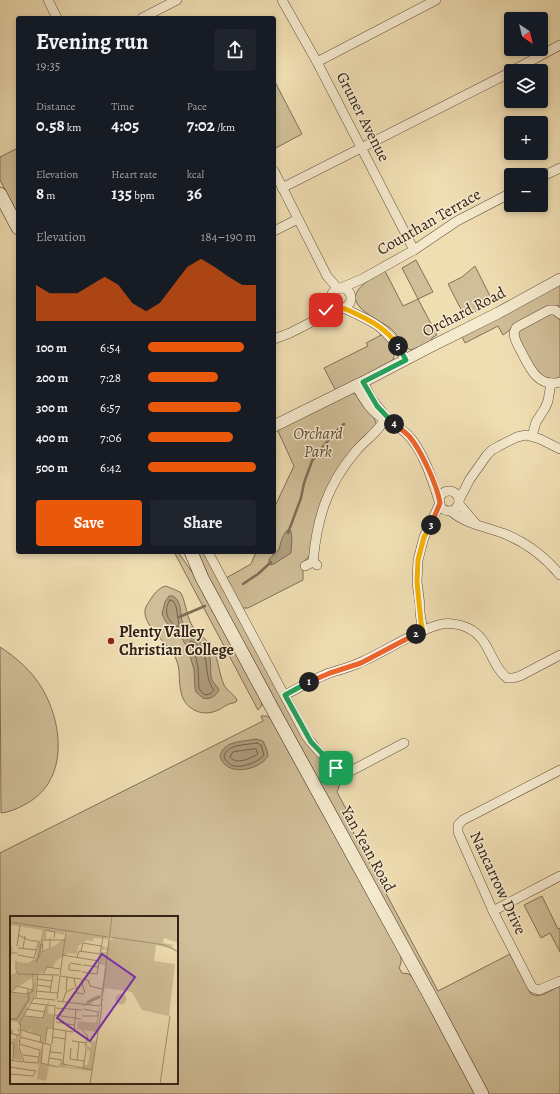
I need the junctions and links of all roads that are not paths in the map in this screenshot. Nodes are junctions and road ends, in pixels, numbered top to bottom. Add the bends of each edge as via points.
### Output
1 (48, 0) edge
2 (177, 0) edge
3 (282, 0) edge
4 (436, 0) edge
5 (56, 16) edge
6 (146, 16) edge
7 (560, 45) edge
8 (317, 62) junction
9 (525, 64) edge
10 (504, 75) edge
11 (362, 148) junction
12 (560, 168) edge
13 (548, 174) edge
14 (276, 175) edge
15 (282, 188) junction
16 (0, 194) edge
17 (504, 197) edge
18 (298, 219) junction
19 (16, 224) edge
20 (276, 230) edge
21 (414, 250) junction
22 (362, 279) junction
23 (560, 279) edge
24 (336, 294) junction
25 (350, 297) junction
26 (341, 308) junction
27 (560, 314) edge
28 (362, 317) junction
29 (316, 320) junction
30 (276, 338) edge
31 (406, 360) junction
32 (556, 382) edge
33 (360, 384) junction
34 (387, 420) junction
35 (276, 425) edge
36 (532, 436) junction
37 (560, 449) edge
38 (431, 476) junction
39 (470, 480) junction
40 (449, 491) junction
41 (440, 502) junction
42 (459, 502) junction
43 (450, 511) junction
44 (476, 524) junction
45 (429, 528) junction
46 (184, 554) edge
47 (192, 554) edge
48 (209, 554) edge
49 (312, 564) dead end
50 (560, 575) edge
51 (202, 578) junction
52 (427, 629) junction
53 (560, 655) edge
54 (285, 695) junction
55 (404, 743) dead end
56 (560, 770) edge
57 (560, 876) edge
58 (493, 910) junction
59 (560, 981) edge
60 (482, 1094) edge

1 - 5 street
2 - 6 street
3 - 8 street, Gruner Avenue
4 - 8 street
7 - 9 street
8 - 11 street, Gruner Avenue
10 - 11 street
11 - 15 street
11 - 21 street, Gruner Avenue
12 - 13 street
14 - 15 street
15 - 18 street
16 - 19 main road
17 - 21 street, Counthan Terrace via 457,221
18 - 20 street
18 - 24 street
21 - 22 street, Counthan Terrace
22 - 24 street, Counthan Terrace
22 - 25 street, Counthan Terrace
23 - 31 street, Orchard Road
24 - 25 street via 347,290
24 - 26 street via 336,307
24 - 29 street
25 - 26 street, Counthan Terrace via 348,304
25 - 28 street
26 - 28 street
26 - 29 street
27 - 32 street via 555,310 549,310 519,326 514,333 517,344 534,374 539,379
28 - 31 street via 384,329
29 - 30 street
31 - 33 street, Orchard Road
32 - 36 street via 536,422
33 - 34 street
33 - 35 street, Orchard Road
34 - 38 street via 403,430 412,441
34 - 49 street via 350,458 330,490 319,521
36 - 37 street
36 - 39 street via 522,435 492,450
38 - 40 street
38 - 41 street
39 - 40 street
39 - 42 street
40 - 41 street via 442,494
40 - 42 street via 457,494
41 - 43 street via 443,509
41 - 45 street
42 - 43 street via 456,508
42 - 44 street
43 - 44 street
43 - 45 street
44 - 50 street via 528,546
45 - 52 street via 422,542 417,582
46 - 51 main road, Yan Yean Road
47 - 51 main road, Yan Yean Road
48 - 54 street
51 - 60 main road, Yan Yean Road
52 - 53 street via 440,624 450,624 472,630 488,647 499,669 507,678 520,676
52 - 54 street via 361,663 319,677
54 - 55 street via 311,742 341,772 349,772
56 - 58 street, Nancarrow Drive via 470,816 458,825 460,837
57 - 58 street
58 - 59 street, Nancarrow Drive via 533,988 542,989

